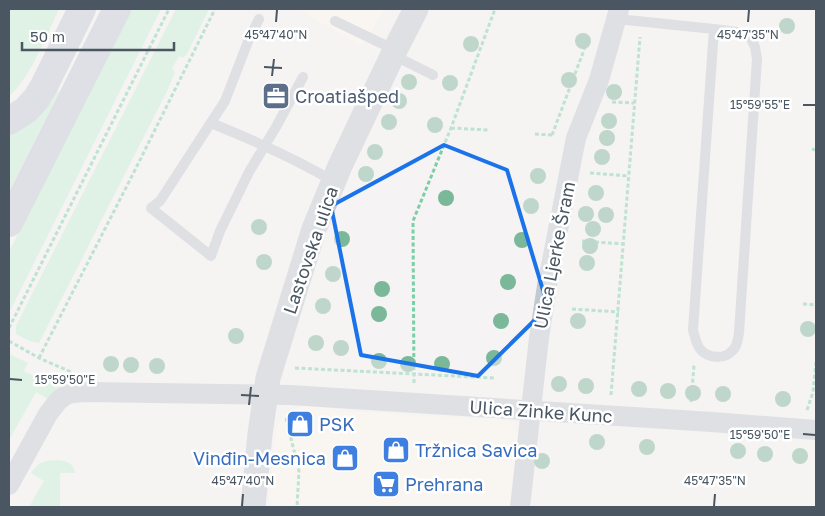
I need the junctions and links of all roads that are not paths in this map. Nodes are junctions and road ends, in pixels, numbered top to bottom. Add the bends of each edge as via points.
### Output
1 (82, 9) edge
2 (117, 9) edge
3 (416, 9) edge
4 (618, 14) edge
5 (259, 19) dead end
6 (336, 21) dead end
7 (714, 29) junction
8 (393, 52) junction
9 (433, 75) dead end
10 (303, 77) dead end
11 (9, 121) edge
12 (211, 123) junction
13 (265, 145) junction
14 (333, 181) junction
15 (9, 223) edge
16 (265, 394) junction
17 (531, 410) junction
18 (816, 430) edge
19 (9, 485) edge
20 (253, 507) edge
21 (520, 507) edge

1 - 11 main road via 36,99
2 - 15 main road
3 - 8 street, Lastovska ulica
4 - 7 lane
4 - 17 street, Ulica Ljerke Šram via 599,80 576,138 546,294
5 - 12 lane via 225,101
6 - 8 lane
7 - 7 lane via 693,330 701,350 716,357 732,352 739,333 757,65 750,37
8 - 9 lane
8 - 14 street, Lastovska ulica
10 - 13 lane
12 - 13 lane
12 - 13 lane via 160,200 151,208 211,256 220,231
13 - 14 lane
14 - 16 street, Lastovska ulica via 314,229
16 - 17 street, Ulica Zinke Kunc
16 - 19 street, Ulica Zinke Kunc via 72,393 58,401 48,414
16 - 20 street, Lastovska ulica
17 - 18 street, Ulica Zinke Kunc
17 - 21 street, Ulica Ljerke Šram

